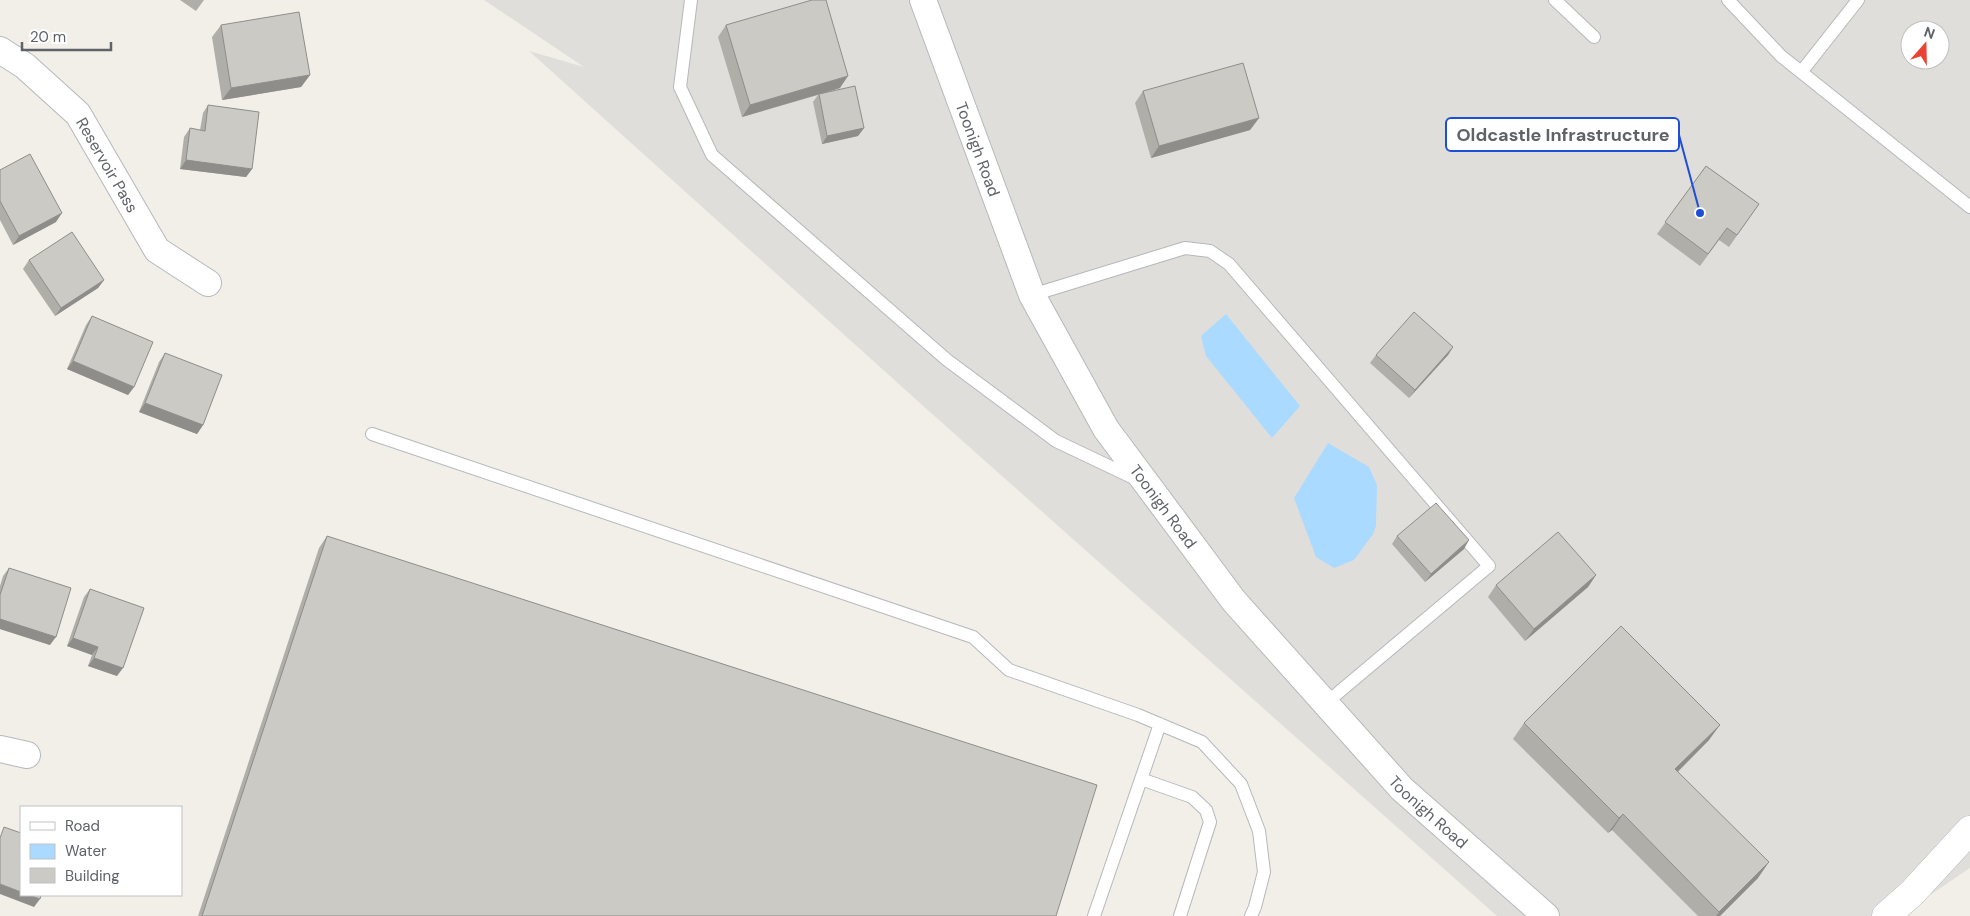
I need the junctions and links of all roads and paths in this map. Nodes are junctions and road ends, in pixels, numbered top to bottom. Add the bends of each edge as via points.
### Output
1 (691, 0) edge
2 (923, 0) edge
3 (1555, 0) edge
4 (1728, 0) edge
5 (1858, 0) edge
6 (1594, 37) dead end
7 (0, 50) edge
8 (1802, 71) junction
9 (1970, 207) edge
10 (208, 283) dead end
11 (1032, 296) junction
12 (372, 434) dead end
13 (1147, 484) junction
14 (1326, 704) junction
15 (1160, 724) junction
16 (0, 749) edge
17 (27, 755) dead end
18 (1141, 779) junction
19 (1970, 830) edge
20 (1094, 916) edge
21 (1180, 916) edge
22 (1251, 916) edge
23 (1546, 916) edge
24 (1886, 916) edge

1 - 13 lane via 680,87 712,155 947,360 1056,441
2 - 11 street, Toonigh Road
3 - 6 lane
4 - 8 lane via 1781,56
5 - 8 lane
7 - 10 street, Reservoir Pass via 25,66 78,114 157,250
8 - 9 lane
11 - 13 street, Toonigh Road via 1106,429
11 - 14 lane via 1185,248 1210,251 1229,264 1489,566
12 - 15 lane via 973,637 1009,670
13 - 14 street, Toonigh Road via 1234,601
14 - 23 street, Toonigh Road via 1402,789
15 - 18 lane
15 - 22 lane via 1202,742 1241,784 1259,831 1264,872
16 - 17 street
18 - 20 lane
18 - 21 lane via 1192,797 1206,810 1210,822
19 - 24 street via 1912,893

